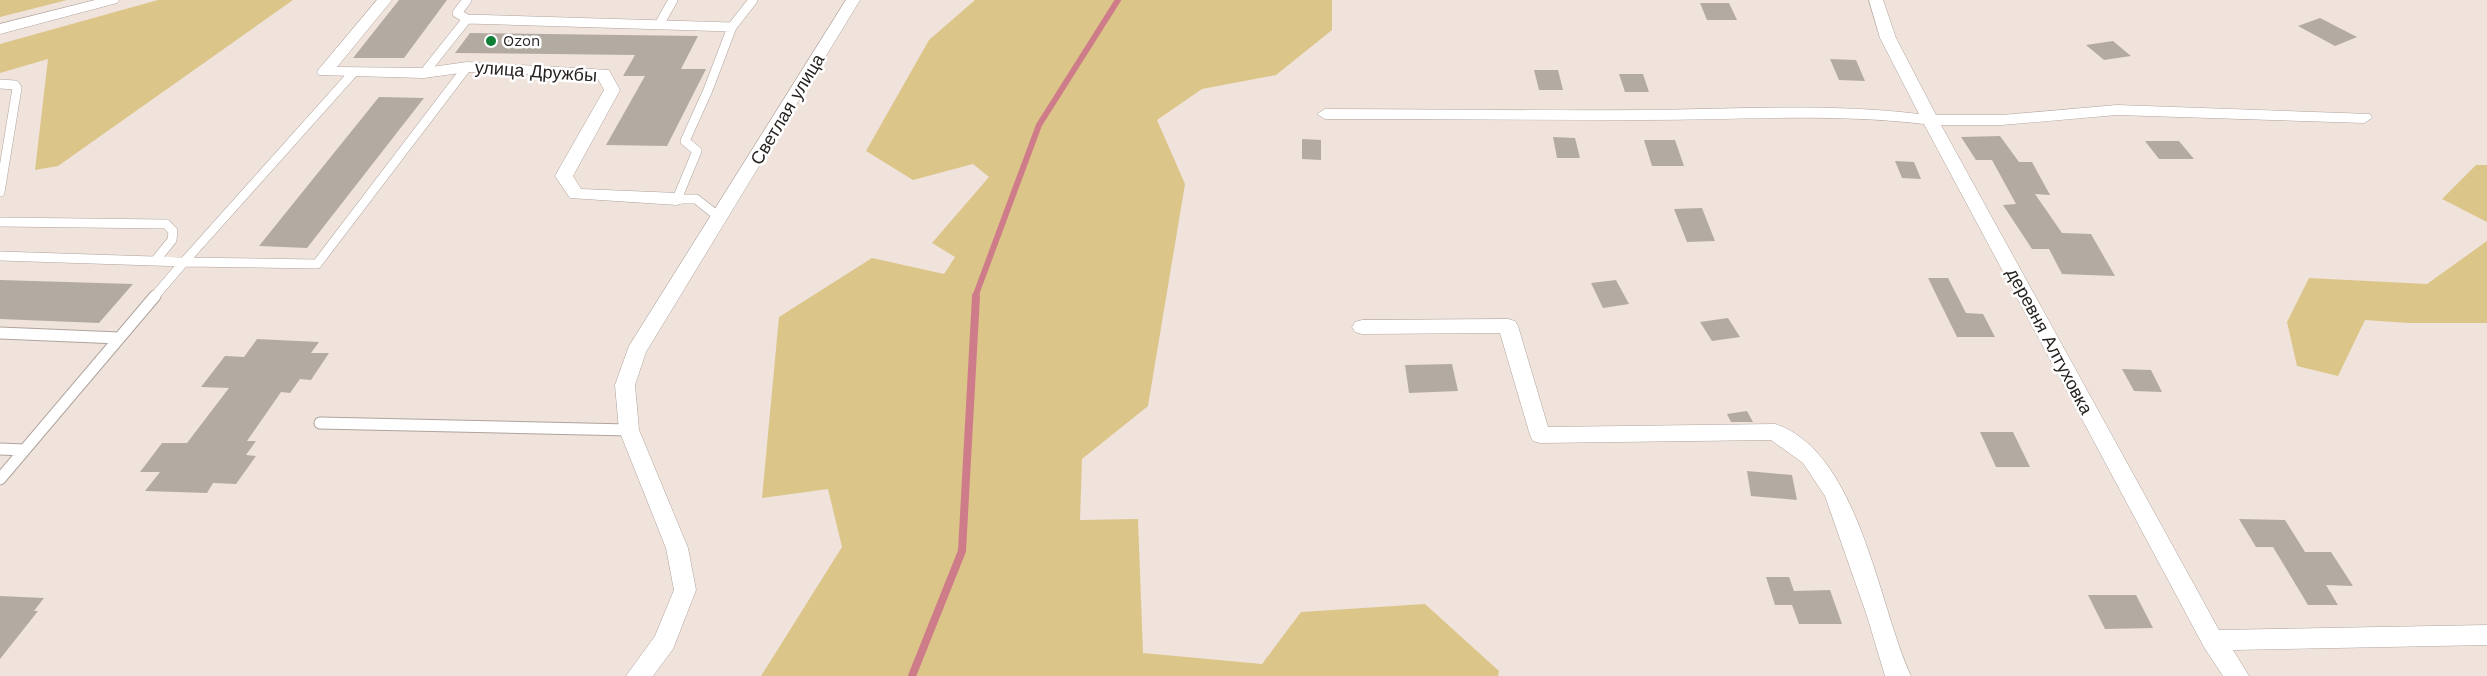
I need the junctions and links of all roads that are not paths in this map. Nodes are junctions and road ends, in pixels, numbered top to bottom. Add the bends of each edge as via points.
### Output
1 (112, 0) edge
2 (385, 0) edge
3 (467, 0) edge
4 (673, 0) edge
5 (753, 0) edge
6 (853, 0) edge
7 (1876, 0) edge
8 (467, 19) junction
9 (660, 23) junction
10 (732, 27) junction
11 (0, 29) edge
12 (467, 67) junction
13 (353, 73) junction
14 (424, 73) junction
15 (0, 84) edge
16 (1325, 114) dead end
17 (2364, 117) dead end
18 (1930, 120) junction
19 (0, 192) edge
20 (677, 199) junction
21 (720, 218) junction
22 (0, 222) edge
23 (0, 256) edge
24 (155, 261) junction
25 (184, 262) junction
26 (1362, 327) dead end
27 (0, 333) edge
28 (119, 338) junction
29 (320, 423) dead end
30 (629, 430) junction
31 (0, 449) edge
32 (24, 450) junction
33 (0, 479) edge
34 (2487, 635) edge
35 (2212, 640) junction
36 (638, 676) edge
37 (1899, 676) edge
38 (2237, 676) edge

1 - 11 street
2 - 13 street, улица Дружбы via 325,72
3 - 8 lane via 458,13
4 - 9 lane
5 - 10 lane
6 - 21 street, Светлая улица
7 - 18 street, деревня Алтуховка via 1888,39
8 - 9 lane
8 - 14 lane
9 - 10 lane
10 - 20 lane via 684,141 697,151
12 - 14 street, улица Дружбы
12 - 20 street, улица Дружбы via 603,73 612,90 564,176 576,194
12 - 25 lane via 317,264
13 - 14 street, улица Дружбы
13 - 25 lane
15 - 19 lane via 17,88
16 - 18 street via 1758,112 1878,114
17 - 18 street via 2117,111 2002,120
18 - 35 street, деревня Алтуховка
20 - 21 lane via 696,199
21 - 30 street, Светлая улица via 636,351 625,385
22 - 24 lane via 166,224 173,231 172,240
23 - 24 lane
24 - 25 lane
25 - 28 lane
26 - 37 street via 1508,326 1540,435 1775,432 1810,457 1835,493
27 - 28 lane
28 - 32 lane
29 - 30 lane
30 - 36 street, Светлая улица via 677,548 685,590 665,642
31 - 32 lane
32 - 33 lane
34 - 35 street
35 - 38 street, деревня Алтуховка

